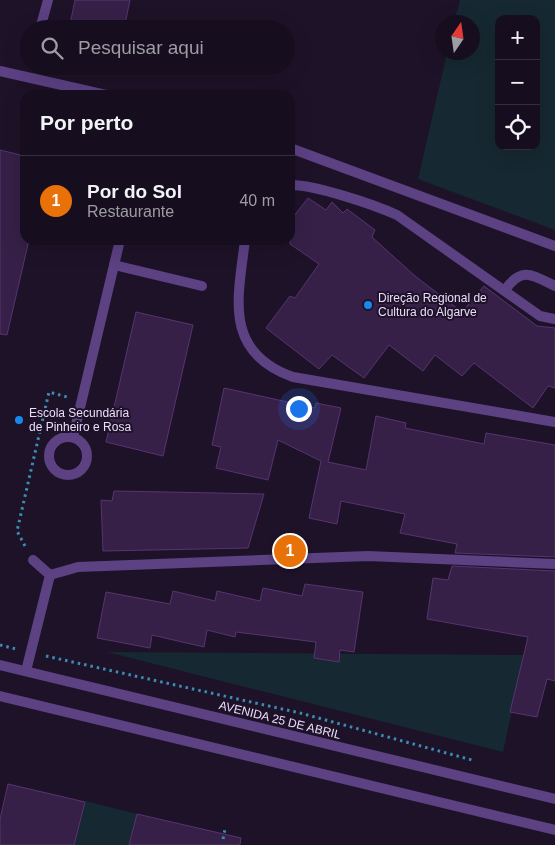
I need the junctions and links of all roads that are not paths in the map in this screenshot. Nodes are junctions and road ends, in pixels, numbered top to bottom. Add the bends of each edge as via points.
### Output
1 (48, 0) edge
2 (42, 20) edge
3 (0, 71) edge
4 (28, 77) joint
5 (84, 90) edge
6 (295, 150) edge
7 (295, 185) edge
8 (119, 245) edge
9 (243, 245) edge
10 (555, 246) edge
11 (114, 265) junction
12 (202, 286) dead end
13 (555, 286) edge
14 (505, 290) junction
15 (555, 319) edge
16 (555, 422) edge
17 (73, 437) dead end
18 (33, 560) road end
19 (555, 564) edge
20 (50, 576) junction
21 (0, 665) edge
22 (26, 671) junction
23 (0, 696) edge
24 (555, 799) edge
25 (555, 830) edge

1 - 2 street
3 - 4 street
4 - 5 street
6 - 10 street
7 - 14 street via 397,215
8 - 11 street
9 - 16 street via 237,302 240,327 246,341 261,358 281,373
11 - 12 street
11 - 17 street
13 - 14 street via 522,273 513,278
14 - 15 street via 540,316
18 - 20 street
19 - 20 street via 368,556 78,568
20 - 22 street
21 - 22 street, AVENIDA 25 DE ABRIL
22 - 24 street, AVENIDA 25 DE ABRIL
23 - 25 street

